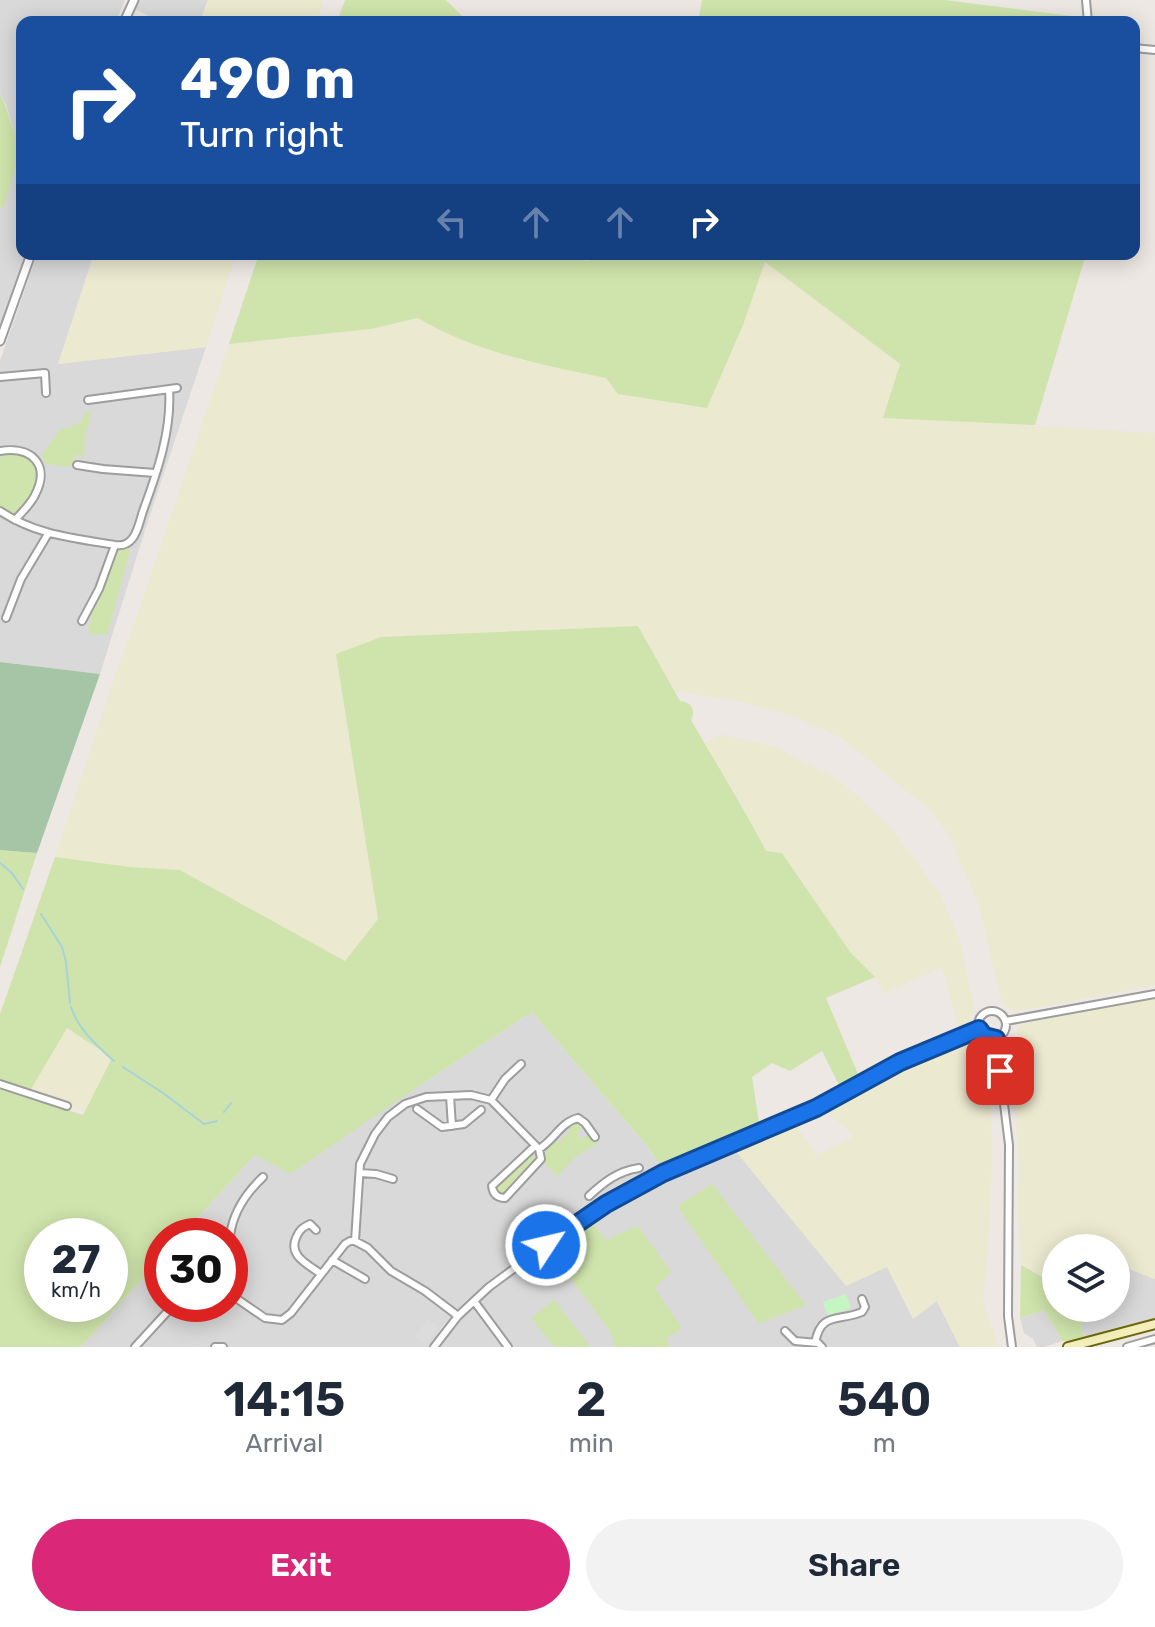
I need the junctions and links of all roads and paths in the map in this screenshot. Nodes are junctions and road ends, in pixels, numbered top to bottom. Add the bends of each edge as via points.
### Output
1 (29, 260) edge
2 (0, 341) edge
3 (0, 377) edge
4 (46, 393) dead end
5 (88, 400) dead end
6 (0, 451) edge
7 (77, 465) dead end
8 (155, 473) junction
9 (0, 511) edge
10 (15, 520) junction
11 (48, 534) junction
12 (115, 545) junction
13 (6, 618) dead end
14 (82, 621) dead end
15 (1155, 994) edge
16 (1006, 1021) junction
17 (979, 1029) junction
18 (996, 1039) junction
19 (521, 1064) dead end
20 (0, 1084) edge
21 (450, 1096) junction
22 (491, 1100) junction
23 (67, 1106) dead end
24 (417, 1109) dead end
25 (481, 1110) dead end
26 (452, 1126) junction
27 (595, 1137) dead end
28 (537, 1147) junction
29 (639, 1168) dead end
30 (360, 1173) junction
31 (263, 1177) dead end
32 (393, 1179) dead end
33 (596, 1189) junction
34 (589, 1196) dead end
35 (606, 1204) junction
36 (234, 1218) edge
37 (316, 1230) dead end
38 (355, 1241) junction
39 (332, 1260) junction
40 (321, 1274) junction
41 (365, 1279) dead end
42 (862, 1299) dead end
43 (474, 1301) junction
44 (248, 1306) edge
45 (458, 1316) junction
46 (158, 1322) edge
47 (1155, 1324) edge
48 (785, 1331) dead end
49 (1155, 1339) edge
50 (818, 1345) edge
51 (135, 1347) edge
52 (215, 1347) edge
53 (223, 1347) edge
54 (434, 1347) edge
55 (508, 1347) edge
56 (1012, 1347) edge
57 (1068, 1347) edge
58 (1127, 1347) edge

1 - 2 street
3 - 4 street via 45,373
5 - 8 street via 173,389
6 - 10 street via 26,452 40,467 34,499
7 - 8 street
8 - 12 street via 132,539
9 - 10 street
10 - 11 street
11 - 12 street
11 - 13 street via 21,579
12 - 14 street
15 - 16 street
16 - 17 street via 989,1011 981,1016
16 - 18 street
17 - 18 street
17 - 35 street
18 - 56 street via 1009,1145
19 - 22 street
20 - 23 street
21 - 22 street
21 - 26 street
21 - 30 street via 405,1104 388,1117 360,1164
22 - 28 street
24 - 26 street via 442,1127
25 - 26 street via 464,1124
27 - 28 street via 585,1123 572,1119
28 - 28 street via 541,1159 505,1198 499,1198 492,1186
29 - 33 street via 617,1174
30 - 32 street
30 - 38 street
31 - 36 street
33 - 34 street
33 - 35 street
35 - 43 street
37 - 40 street via 304,1226 293,1246 301,1260
38 - 39 street via 345,1244
38 - 45 street
39 - 40 street
39 - 41 street
40 - 44 street via 282,1320 265,1318
42 - 50 street via 862,1312 822,1323
43 - 45 street
43 - 55 street
45 - 54 street
46 - 51 street
47 - 57 main road
48 - 50 street via 795,1341
49 - 58 street
52 - 53 street

